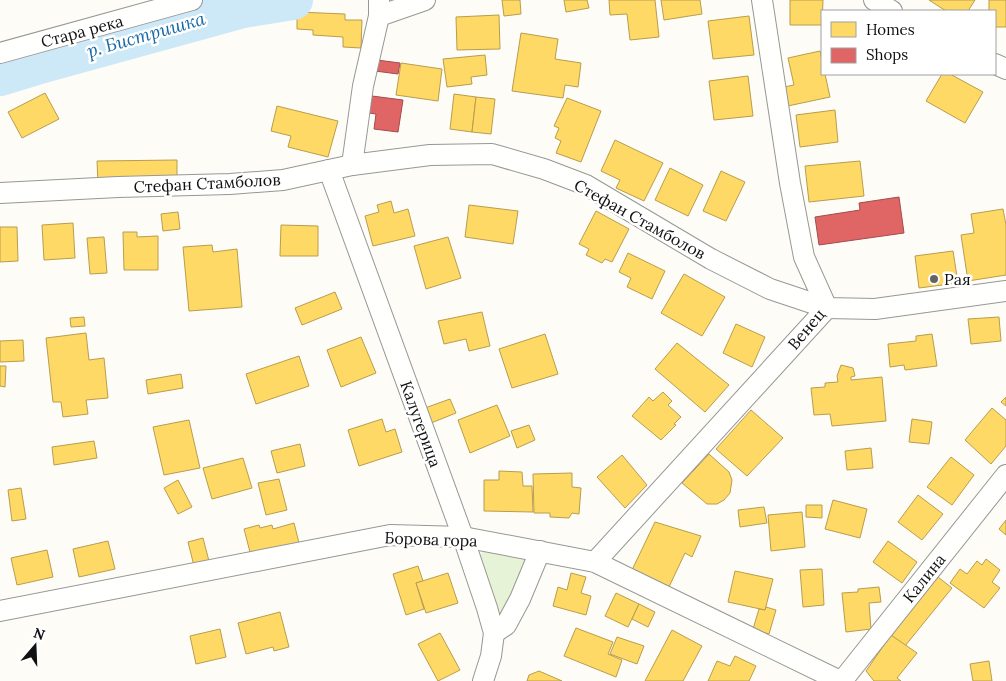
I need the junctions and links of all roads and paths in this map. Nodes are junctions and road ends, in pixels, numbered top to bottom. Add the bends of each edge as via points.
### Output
1 (192, 0) edge
2 (425, 0) edge
3 (762, 0) edge
4 (874, 0) edge
5 (379, 10) edge
6 (890, 10) edge
7 (0, 53) edge
8 (352, 165) junction
9 (329, 170) junction
10 (0, 193) edge
11 (1006, 291) edge
12 (827, 308) junction
13 (1006, 475) edge
14 (463, 537) junction
15 (540, 551) junction
16 (595, 562) junction
17 (0, 611) edge
18 (494, 633) junction
19 (483, 681) edge
20 (841, 681) edge

1 - 7 street, Стара река
2 - 5 street
3 - 12 street, Венец via 804,257
4 - 6 street
5 - 8 street via 363,86
8 - 9 street, Стефан Стамболов
8 - 12 street, Стефан Стамболов via 430,154 492,154 544,169 586,185 770,289
9 - 10 street, Стефан Стамболов via 283,180 230,184
9 - 14 street, Калугерица
11 - 12 street, Стефан Стамболов via 875,309
12 - 16 street, Венец
13 - 20 street, Калина
14 - 15 street, Борова гора
14 - 17 street, Борова гора via 390,535
14 - 18 street, Калугерица
15 - 16 street, Борова гора
15 - 18 street via 506,625
16 - 20 street, Борова гора
18 - 19 street, Калугерица

